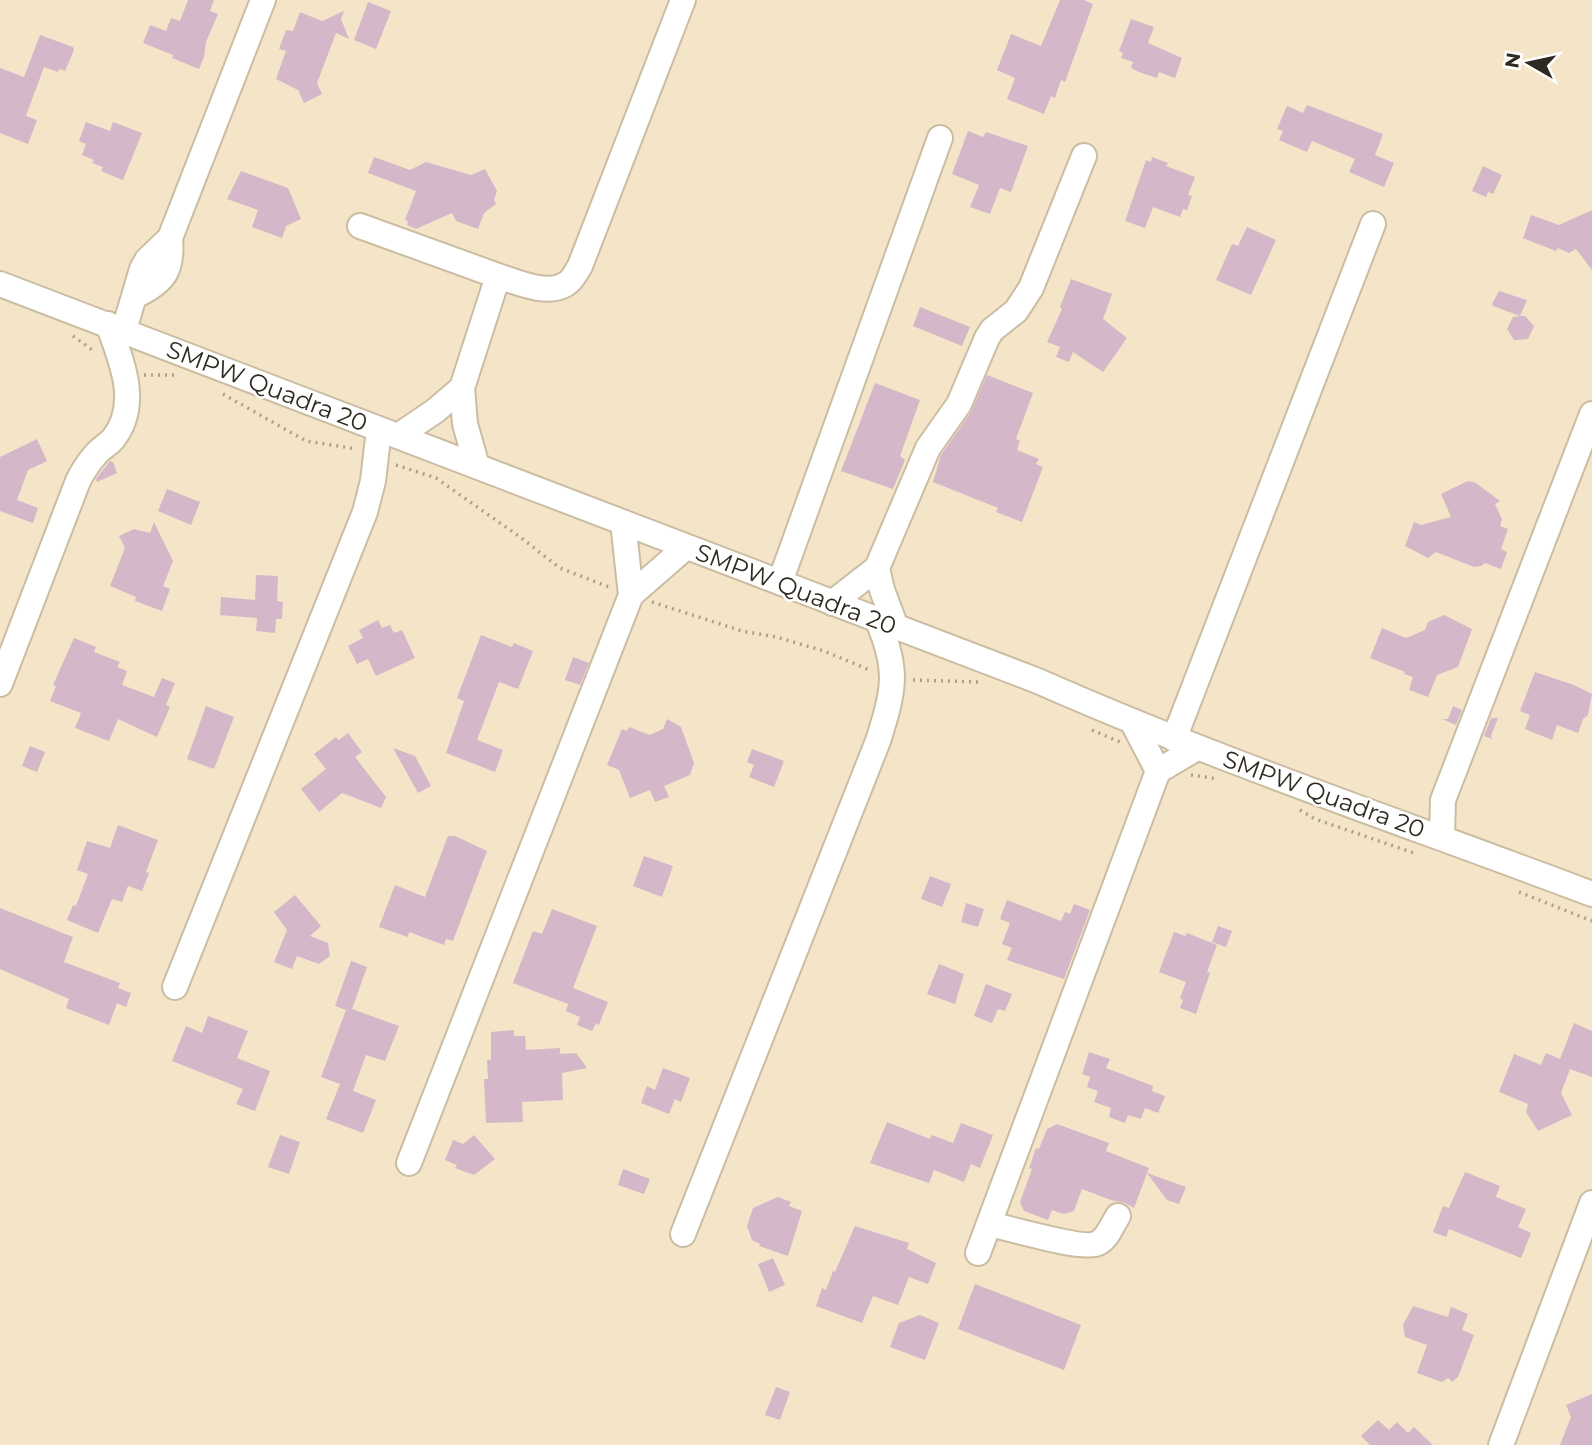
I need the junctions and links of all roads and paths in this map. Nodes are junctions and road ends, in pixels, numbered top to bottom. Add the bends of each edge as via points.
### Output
1 (263, 0) edge
2 (683, 0) edge
3 (940, 138) dead end
4 (1084, 156) dead end
5 (1373, 224) dead end
6 (360, 226) dead end
7 (498, 276) junction
8 (0, 284) edge
9 (116, 327) junction
10 (67, 331) dead end
11 (97, 354) dead end
12 (175, 375) dead end
13 (126, 376) junction
14 (462, 388) junction
15 (217, 390) dead end
16 (1592, 414) edge
17 (388, 433) junction
18 (376, 458) junction
19 (477, 467) junction
20 (623, 523) junction
21 (686, 547) junction
22 (877, 568) junction
23 (780, 582) junction
24 (631, 595) junction
25 (832, 603) junction
26 (887, 624) junction
27 (893, 680) junction
28 (0, 684) edge
29 (988, 686) dead end
30 (1089, 728) dead end
31 (1128, 733) junction
32 (1185, 744) junction
33 (1158, 771) junction
34 (1222, 780) dead end
35 (1443, 800) junction
36 (1296, 808) dead end
37 (1408, 825) junction
38 (1441, 837) junction
39 (1428, 858) dead end
40 (1513, 889) dead end
41 (1592, 894) edge
42 (1592, 921) edge
43 (175, 987) dead end
44 (409, 1163) dead end
45 (1592, 1203) edge
46 (1118, 1216) dead end
47 (989, 1224) junction
48 (683, 1234) dead end
49 (978, 1253) dead end
50 (1501, 1445) edge

1 - 9 street via 170,238 147,261 135,296
2 - 7 street via 572,279 547,288
3 - 23 street
4 - 22 street via 1031,288 1016,311 987,338 959,404 928,448
5 - 32 street
6 - 7 street
7 - 14 street
8 - 9 street, SMPW Quadra 20
9 - 13 street
9 - 17 street, SMPW Quadra 20
10 - 11 path
12 - 13 path
13 - 28 street via 121,425 78,481
14 - 17 street via 435,411
14 - 19 street via 465,424
15 - 18 path via 306,442 357,449
16 - 35 street
17 - 18 street
17 - 19 street, SMPW Quadra 20
18 - 24 path via 436,478 560,568
18 - 43 street via 365,512
19 - 20 street, SMPW Quadra 20
20 - 21 street, SMPW Quadra 20
20 - 24 street
21 - 23 street, SMPW Quadra 20
21 - 24 street
22 - 25 street
22 - 26 street
23 - 25 street, SMPW Quadra 20
24 - 27 path via 824,652
24 - 44 street
25 - 26 street, SMPW Quadra 20
26 - 27 street
26 - 31 street, SMPW Quadra 20 via 1038,681
27 - 29 path
27 - 48 street via 867,772
30 - 31 path
31 - 32 street, SMPW Quadra 20
31 - 33 street
32 - 33 street
32 - 37 street, SMPW Quadra 20
33 - 34 path
33 - 47 street
35 - 37 street
35 - 38 street
36 - 39 path via 1315,819
37 - 38 street, SMPW Quadra 20
38 - 41 street, SMPW Quadra 20
40 - 42 path
45 - 50 street
46 - 47 street via 1095,1245
47 - 49 street

